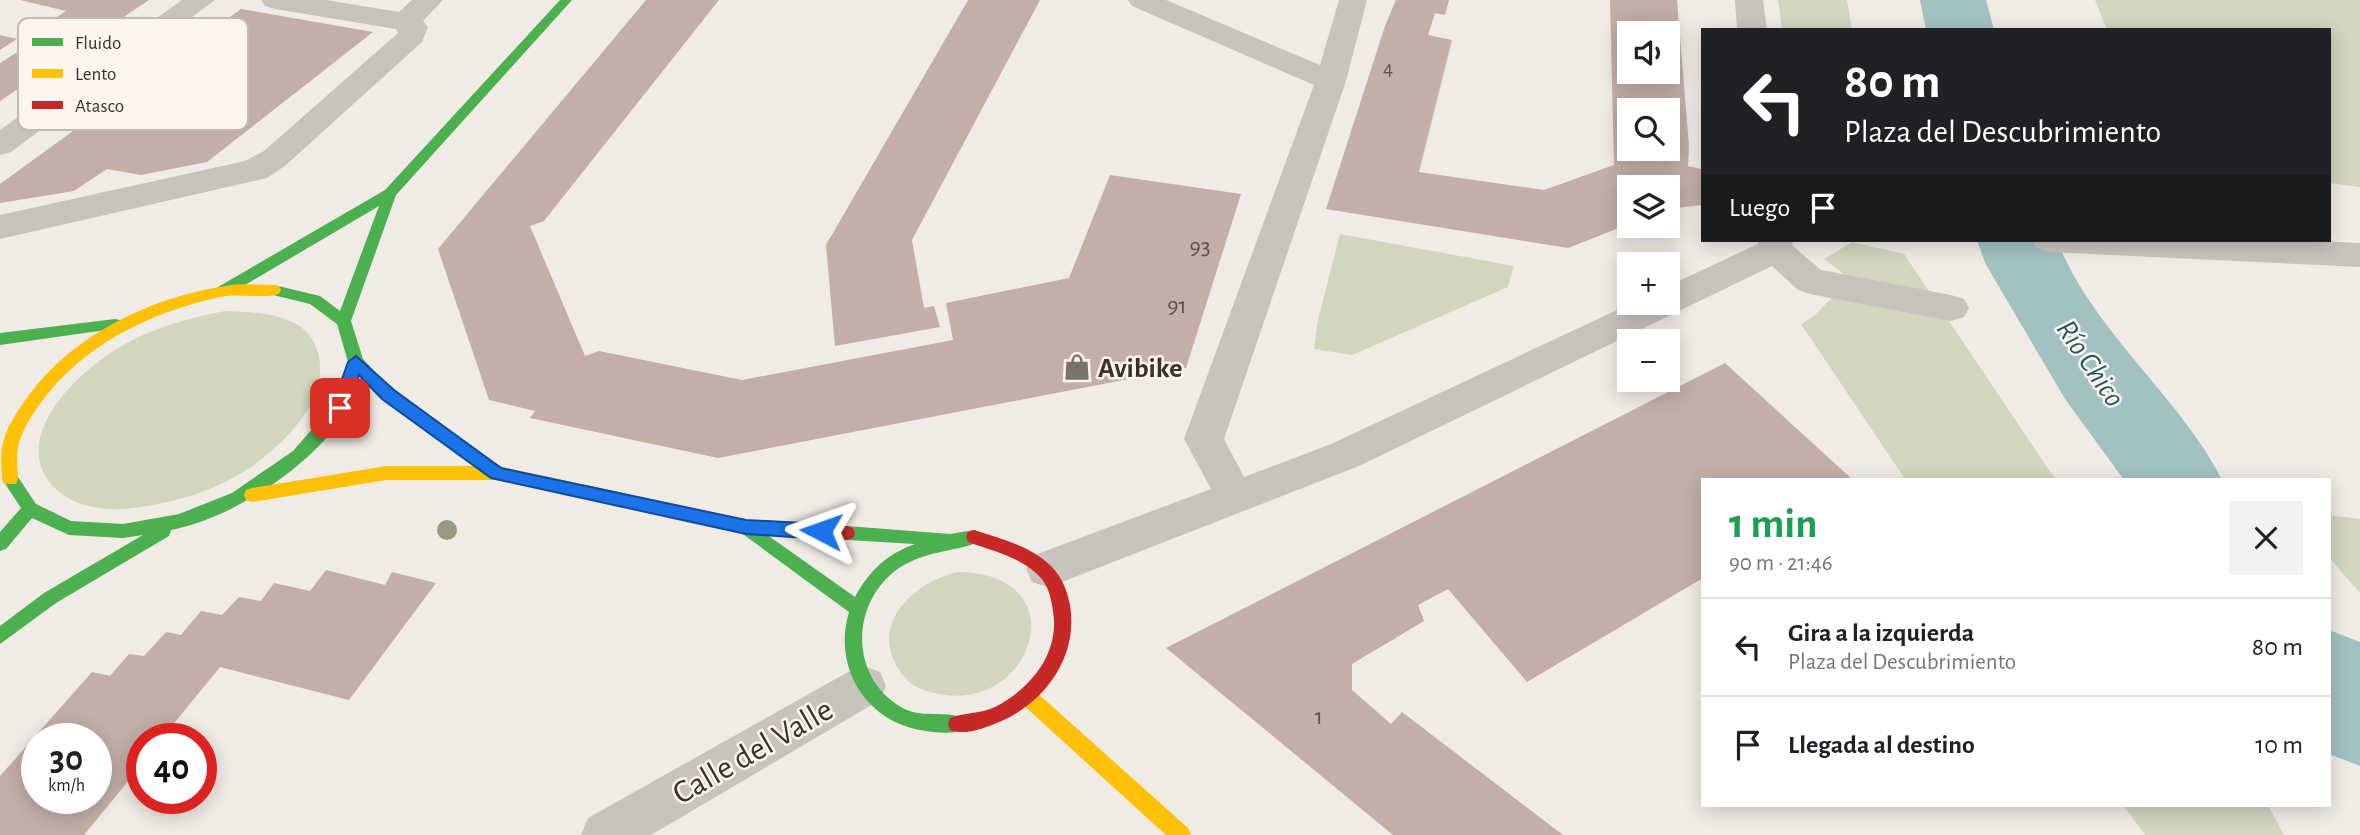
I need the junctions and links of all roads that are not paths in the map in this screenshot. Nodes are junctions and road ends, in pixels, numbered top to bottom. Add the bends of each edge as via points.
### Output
1 (201, 0) edge
2 (275, 0) edge
3 (429, 0) edge
4 (566, 0) edge
5 (1142, 0) edge
6 (1353, 0) edge
7 (1749, 0) edge
8 (176, 18) edge
9 (405, 22) junction
10 (1752, 28) edge
11 (1331, 81) junction
12 (21, 130) edge
13 (0, 145) edge
14 (390, 193) junction
15 (0, 227) edge
16 (2090, 242) edge
17 (1776, 245) edge
18 (2358, 255) edge
19 (223, 291) junction
20 (1680, 295) edge
21 (1951, 309) dead end
22 (1639, 315) edge
23 (131, 321) junction
24 (344, 321) junction
25 (0, 339) edge
26 (356, 362) junction
27 (0, 425) edge
28 (10, 444) junction
29 (496, 474) junction
30 (1235, 497) junction
31 (238, 498) junction
32 (30, 509) junction
33 (180, 521) junction
34 (746, 527) junction
35 (945, 539) junction
36 (0, 544) edge
37 (1047, 569) junction
38 (857, 608) junction
39 (0, 636) edge
40 (864, 686) junction
41 (1028, 697) junction
42 (605, 835) edge
43 (1181, 835) edge

1 - 8 street
2 - 9 street
3 - 9 street
4 - 14 main road
5 - 11 street
6 - 11 street
7 - 10 street
9 - 15 street via 413,27 412,36 275,158 255,170
11 - 30 street via 1204,439
12 - 13 street
14 - 19 main road
14 - 24 main road
16 - 18 street
17 - 20 street
17 - 21 street via 1810,281
19 - 23 main road via 177,302
19 - 24 main road via 284,292 315,300
22 - 30 street via 1345,455
23 - 25 main road
23 - 28 main road via 76,355 33,398
24 - 26 main road
26 - 29 main road via 388,395
26 - 31 main road via 340,408 299,456
27 - 28 main road
28 - 32 main road via 10,480
29 - 31 main road via 386,473
29 - 34 main road
30 - 37 street
31 - 33 main road
32 - 33 main road via 69,528 123,531
32 - 36 main road
33 - 39 main road via 50,598
34 - 35 main road
34 - 38 main road
35 - 37 main road via 1002,541 1027,552
35 - 38 main road via 892,564 871,584
37 - 41 main road via 1061,592 1065,633 1050,674
38 - 40 main road via 852,662
40 - 41 main road via 882,706 908,720 939,726 1002,715
40 - 42 street, Calle del Valle
41 - 43 main road

